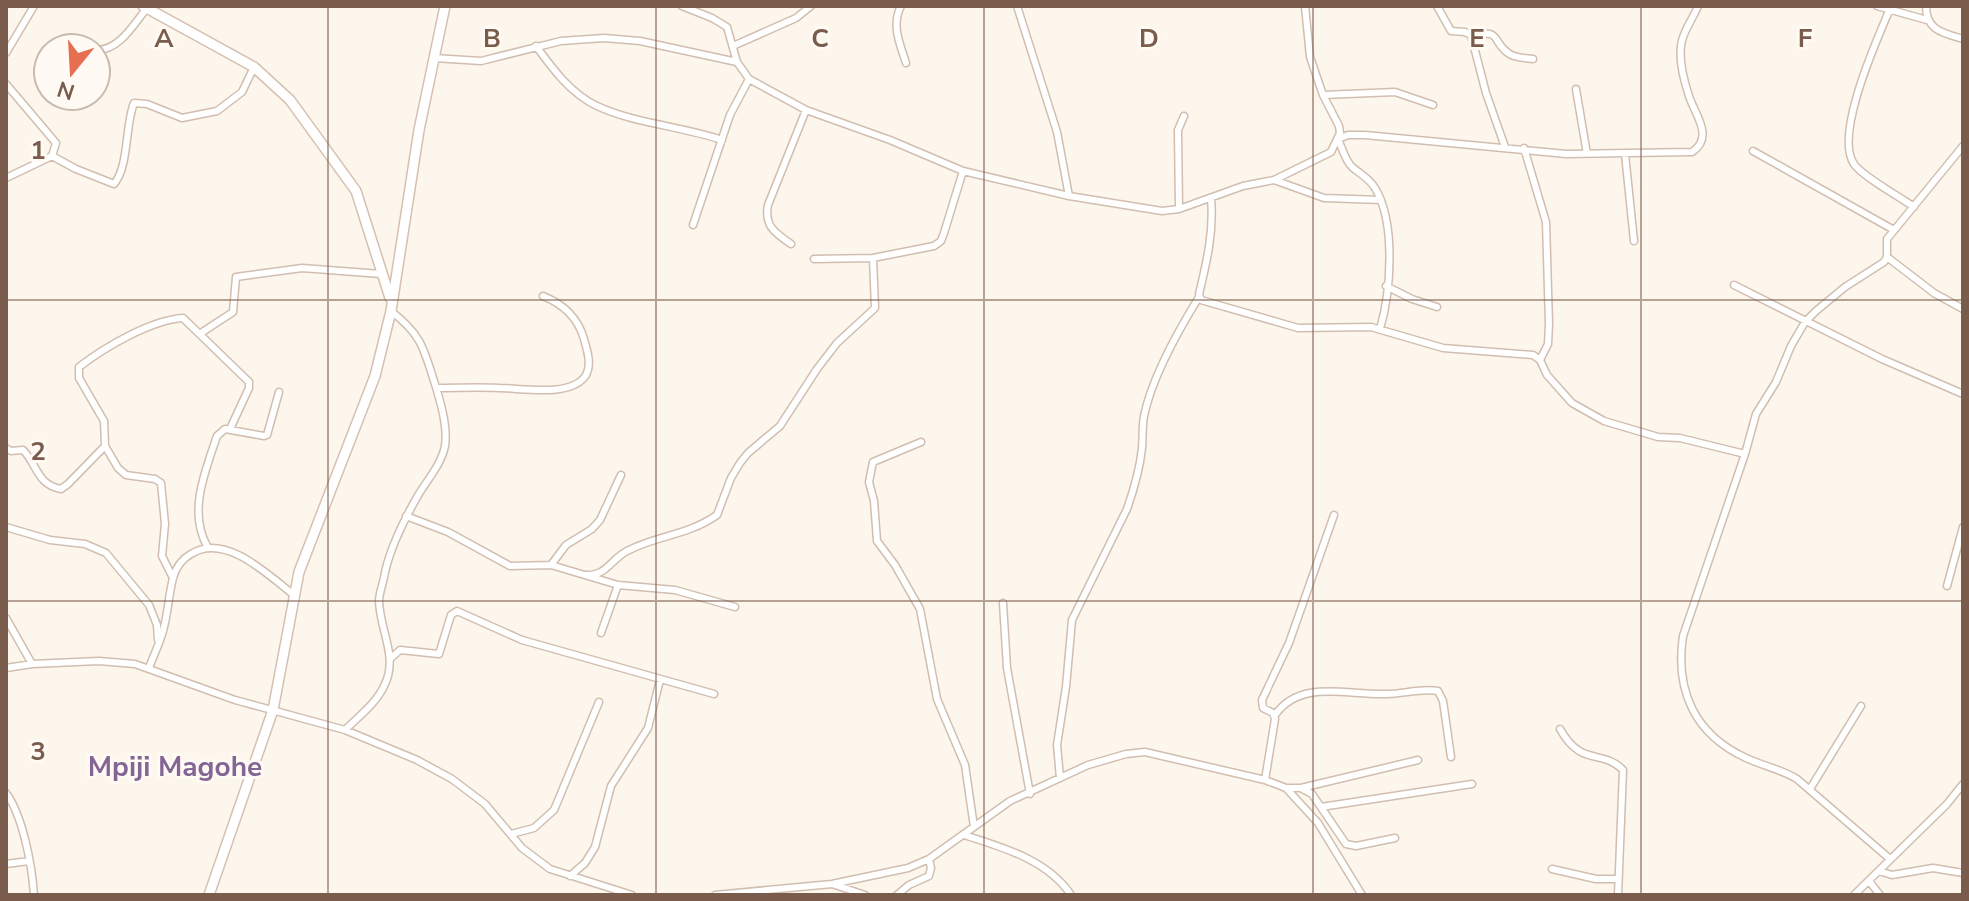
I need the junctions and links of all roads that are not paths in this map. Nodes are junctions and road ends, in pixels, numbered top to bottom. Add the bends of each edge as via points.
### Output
1 (34, 6) edge
2 (445, 6) edge
3 (682, 6) edge
4 (811, 6) edge
5 (901, 6) edge
6 (1017, 6) edge
7 (1305, 6) edge
8 (1437, 6) edge
9 (1698, 6) edge
10 (1877, 6) edge
11 (1926, 6) edge
12 (145, 7) edge
13 (1889, 11) junction
14 (1927, 20) junction
15 (1471, 35) junction
16 (1963, 39) edge
17 (112, 46) edge
18 (536, 46) junction
19 (733, 46) junction
20 (6, 53) edge
21 (434, 58) junction
22 (1533, 59) dead end
23 (737, 62) junction
24 (906, 63) dead end
25 (254, 67) junction
26 (749, 79) junction
27 (6, 84) edge
28 (1576, 89) dead end
29 (1323, 95) junction
30 (1433, 105) dead end
31 (806, 110) junction
32 (1184, 116) dead end
33 (1338, 139) junction
34 (722, 140) junction
35 (1963, 146) edge
36 (1505, 147) junction
37 (1524, 148) junction
38 (1753, 151) dead end
39 (1587, 154) junction
40 (1625, 154) junction
41 (52, 156) junction
42 (963, 171) junction
43 (6, 178) edge
44 (1274, 180) junction
45 (1069, 196) junction
46 (1211, 198) junction
47 (1381, 200) junction
48 (1914, 207) junction
49 (1179, 209) junction
50 (693, 225) dead end
51 (1894, 230) junction
52 (1634, 241) dead end
53 (791, 244) dead end
54 (1887, 257) junction
55 (873, 258) junction
56 (814, 259) dead end
57 (381, 274) junction
58 (1734, 285) dead end
59 (1386, 286) junction
60 (543, 296) dead end
61 (1199, 297) junction
62 (391, 306) junction
63 (1437, 307) dead end
64 (1963, 309) edge
65 (1805, 322) junction
66 (1380, 329) junction
67 (201, 333) junction
68 (1540, 360) junction
69 (437, 388) junction
70 (544, 390) junction
71 (279, 392) dead end
72 (1963, 394) edge
73 (538, 398) dead end
74 (230, 429) junction
75 (921, 442) dead end
76 (105, 446) junction
77 (6, 448) edge
78 (1745, 454) junction
79 (621, 475) dead end
80 (1334, 515) dead end
81 (406, 516) junction
82 (6, 527) edge
83 (1963, 527) edge
84 (207, 546) junction
85 (551, 565) junction
86 (585, 575) junction
87 (173, 578) junction
88 (618, 585) junction
89 (1947, 586) dead end
90 (294, 595) junction
91 (1003, 603) dead end
92 (735, 607) dead end
93 (6, 618) edge
94 (601, 633) dead end
95 (158, 647) junction
96 (391, 658) junction
97 (32, 664) junction
98 (6, 668) edge
99 (149, 668) junction
100 (660, 680) junction
101 (714, 694) dead end
102 (599, 702) dead end
103 (1861, 706) dead end
104 (273, 710) junction
105 (1275, 715) junction
106 (1560, 729) dead end
107 (345, 730) junction
108 (1451, 757) dead end
109 (1418, 760) dead end
110 (1060, 778) junction
111 (1265, 780) junction
112 (1472, 784) dead end
113 (1286, 788) junction
114 (1301, 788) junction
115 (1810, 789) junction
116 (1962, 790) edge
117 (6, 793) edge
118 (1030, 794) junction
119 (9, 804) edge
120 (1321, 807) junction
121 (974, 827) junction
122 (511, 834) junction
123 (964, 835) junction
124 (1395, 838) dead end
125 (929, 859) junction
126 (1890, 859) junction
127 (29, 861) junction
128 (6, 864) edge
129 (1552, 869) dead end
130 (1879, 871) junction
131 (1963, 873) edge
132 (570, 876) junction
133 (1617, 879) junction
134 (1869, 881) junction
135 (832, 884) junction
136 (784, 892) edge
137 (34, 895) edge
138 (209, 895) edge
139 (632, 895) edge
140 (715, 895) edge
141 (865, 895) edge
142 (897, 895) edge
143 (1071, 895) edge
144 (1362, 895) edge
145 (1618, 895) edge
146 (1854, 895) edge
147 (1880, 895) edge

1 - 20 street
2 - 21 street
3 - 19 street via 721,22
4 - 19 street
5 - 24 street via 896,28
6 - 45 street via 1057,132
7 - 29 street via 1310,57
8 - 15 street via 1451,31
9 - 40 street via 1681,48 1690,99 1703,127 1699,145 1687,153
10 - 13 street
11 - 14 street
12 - 17 street
12 - 25 street
13 - 14 street
13 - 48 street via 1861,84 1847,143 1858,169
14 - 16 street
15 - 22 street via 1491,34 1505,52
15 - 36 street
18 - 21 street via 481,61
18 - 23 street via 604,38
18 - 34 street via 564,81 595,105
19 - 23 street
21 - 62 street
23 - 26 street
25 - 41 street via 242,92 217,111 182,118 134,103 114,184
25 - 57 street via 290,100 349,179
26 - 31 street
26 - 34 street
27 - 41 street via 56,143
28 - 39 street
29 - 30 street via 1395,92
29 - 33 street via 1339,126
31 - 42 street
31 - 53 street via 766,217 771,230
32 - 49 street via 1178,130
33 - 36 street via 1365,135
33 - 44 street via 1326,156
33 - 47 street via 1346,159
34 - 50 street
35 - 48 street
36 - 37 street
37 - 39 street
37 - 68 street via 1546,222 1549,324
38 - 51 street
39 - 40 street
40 - 52 street
41 - 43 street
42 - 45 street
42 - 55 street via 941,241
44 - 46 street
44 - 47 street via 1324,198
45 - 49 street via 1148,211
46 - 49 street
46 - 61 street via 1210,250
47 - 59 street via 1389,250
48 - 51 street
51 - 54 street via 1887,239
54 - 64 street
54 - 65 street
55 - 56 street
55 - 86 street via 875,308 837,343 780,426 740,463 717,515 628,550 601,574
57 - 62 street
57 - 67 street via 302,268 236,277 233,312
58 - 65 street
59 - 63 street
59 - 66 street
60 - 70 street via 557,301 579,324 589,368 574,386
61 - 66 street via 1282,326
61 - 110 street via 1149,399 1127,509 1072,620 1057,745
62 - 69 street via 416,333
62 - 90 street via 375,376
65 - 72 street
65 - 78 street via 1756,414
66 - 68 street via 1443,348 1533,355
67 - 74 street via 249,382
67 - 76 street via 179,318 117,342 79,367 79,378 104,421
68 - 78 street via 1572,403 1604,421
69 - 70 street
69 - 81 street via 444,450
70 - 73 street
71 - 74 street via 267,435
74 - 84 street via 217,436 199,494 198,524
75 - 121 street via 873,462 869,482 875,530 920,609 937,699 965,765
76 - 77 street via 61,489 40,478 23,450
76 - 87 street via 126,475 161,483 162,556
78 - 115 street via 1683,636 1685,690 1691,710 1717,739
79 - 85 street via 600,520 566,545
80 - 105 street via 1289,643 1262,700 1263,708
81 - 85 street via 510,566
81 - 96 street via 379,599
82 - 95 street via 106,553 149,605
83 - 89 street
84 - 87 street via 184,559
84 - 90 street via 252,564
85 - 86 street
86 - 88 street
87 - 95 street
88 - 92 street via 675,590
88 - 94 street
90 - 104 street
91 - 118 street via 1007,668
93 - 97 street
95 - 99 street
96 - 100 street via 400,650 439,654 457,611 509,635
96 - 107 street via 385,686
97 - 98 street
97 - 99 street via 99,661
99 - 104 street
100 - 101 street
100 - 132 street via 648,728 611,786 595,847
102 - 122 street via 554,810 534,828
103 - 115 street
104 - 107 street
104 - 138 street
105 - 108 street via 1284,702 1317,691 1438,691
105 - 111 street
106 - 133 street via 1574,749 1623,770
107 - 122 street via 452,779 485,804
109 - 114 street
110 - 111 street via 1107,759 1145,752
110 - 118 street
111 - 113 street
112 - 120 street
113 - 114 street
113 - 144 street via 1318,823
114 - 120 street
115 - 126 street
116 - 126 street
117 - 119 street
118 - 121 street via 1010,801
119 - 127 street
120 - 124 street via 1349,845
121 - 123 street
122 - 132 street via 536,860
123 - 125 street
123 - 143 street via 1025,857 1057,877
125 - 135 street
125 - 142 street via 929,876
126 - 130 street
127 - 128 street
127 - 137 street
129 - 133 street
130 - 131 street via 1892,875 1933,868
130 - 134 street
132 - 139 street
133 - 145 street
134 - 146 street
134 - 147 street
135 - 136 street
135 - 141 street
136 - 140 street

